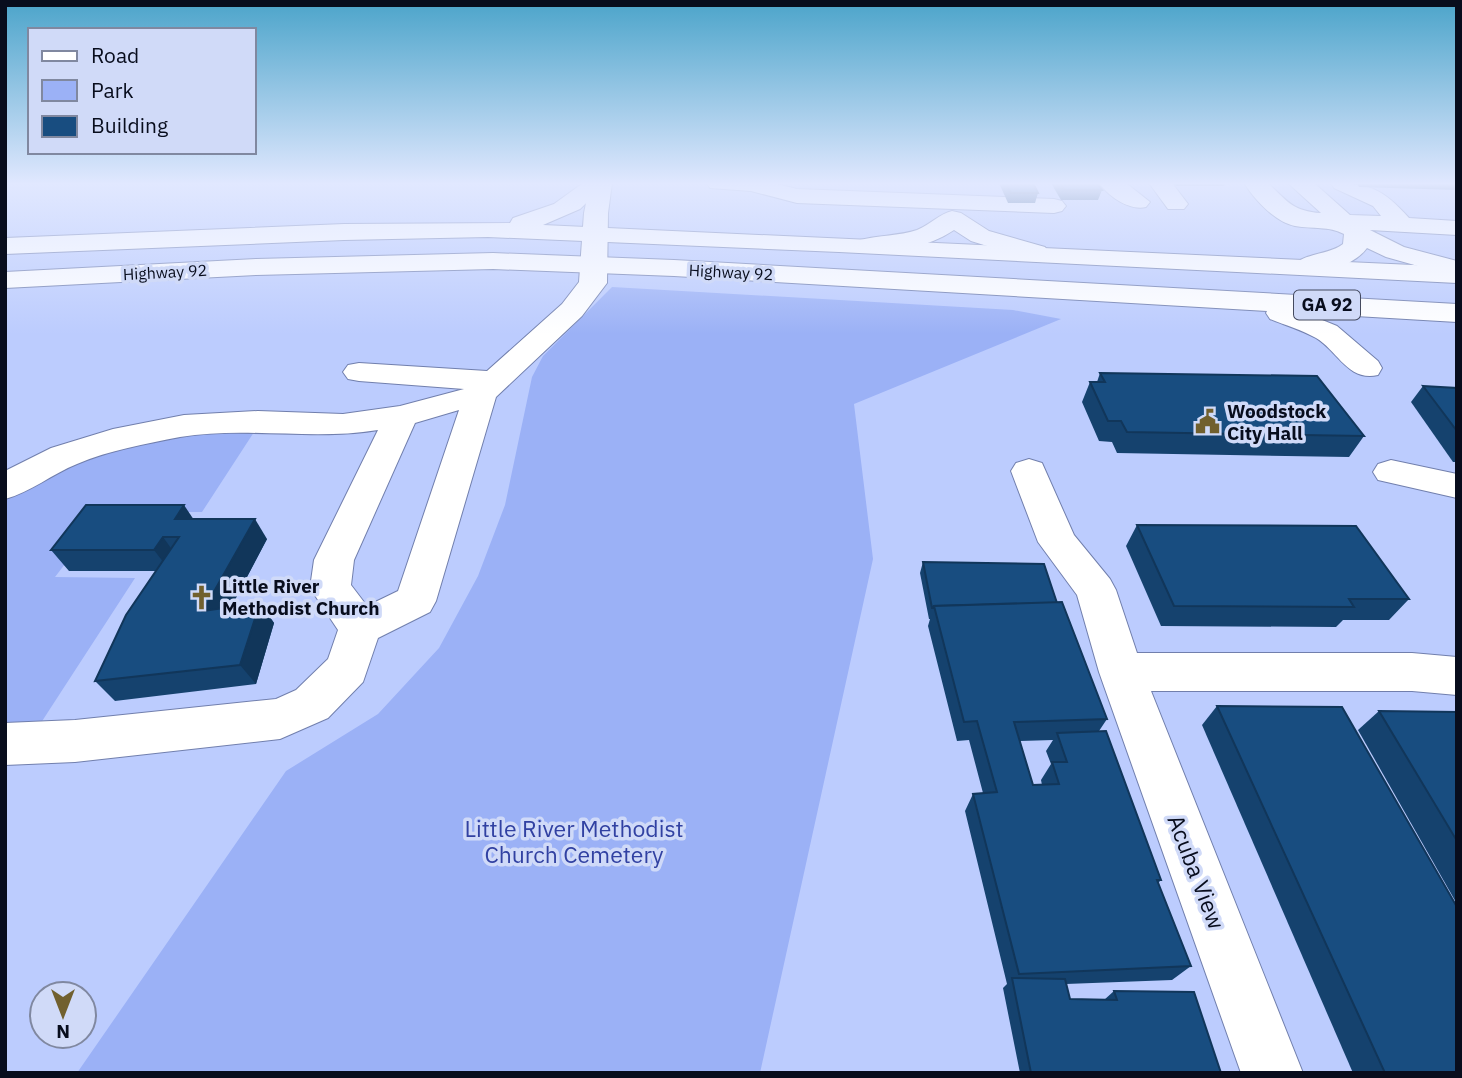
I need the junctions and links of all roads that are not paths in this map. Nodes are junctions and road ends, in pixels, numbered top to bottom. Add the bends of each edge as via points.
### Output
1 (312, 233) edge
2 (597, 233) edge
3 (604, 233) edge
4 (929, 233) edge
5 (977, 233) edge
6 (1351, 233) edge
7 (1360, 233) edge
8 (869, 245) junction
9 (5, 246) edge
10 (1036, 253) junction
11 (596, 264) junction
12 (1305, 267) junction
13 (1457, 269) edge
14 (1457, 275) edge
15 (5, 280) edge
16 (1235, 300) junction
17 (1419, 310) junction
18 (1457, 313) edge
19 (359, 372) dead end
20 (487, 388) junction
21 (401, 416) junction
22 (1029, 471) dead end
23 (1391, 472) dead end
24 (1457, 486) edge
25 (5, 487) edge
26 (360, 628) junction
27 (1121, 672) junction
28 (1457, 676) edge
29 (5, 744) edge
30 (1272, 1073) edge

1 - 9 main road, Highway 92 / GA 92
2 - 11 main road
3 - 8 main road, Highway 92 / GA 92
4 - 8 main road
5 - 10 main road
6 - 12 main road via 1355,247 1343,256
7 - 13 main road via 1395,252
8 - 10 main road, Highway 92 / GA 92
10 - 12 main road, Highway 92 / GA 92
11 - 15 main road, Highway 92 / GA 92 via 356,264
11 - 16 main road, Highway 92 / GA 92
11 - 20 main road via 586,294
12 - 14 main road, Highway 92 / GA 92
16 - 17 main road, Highway 92 / GA 92
16 - 17 main road via 1314,325 1367,368 1361,351 1364,333 1384,318
17 - 18 main road, Highway 92 / GA 92
19 - 20 main road
20 - 21 main road
20 - 26 main road via 415,601
21 - 25 main road via 343,425 258,422 184,426 63,456
21 - 26 main road via 334,560 330,588
22 - 27 main road, Acuba View via 1057,542 1096,590
23 - 24 main road
26 - 29 main road via 347,669 312,704 280,719
27 - 28 main road
27 - 30 main road, Acuba View

